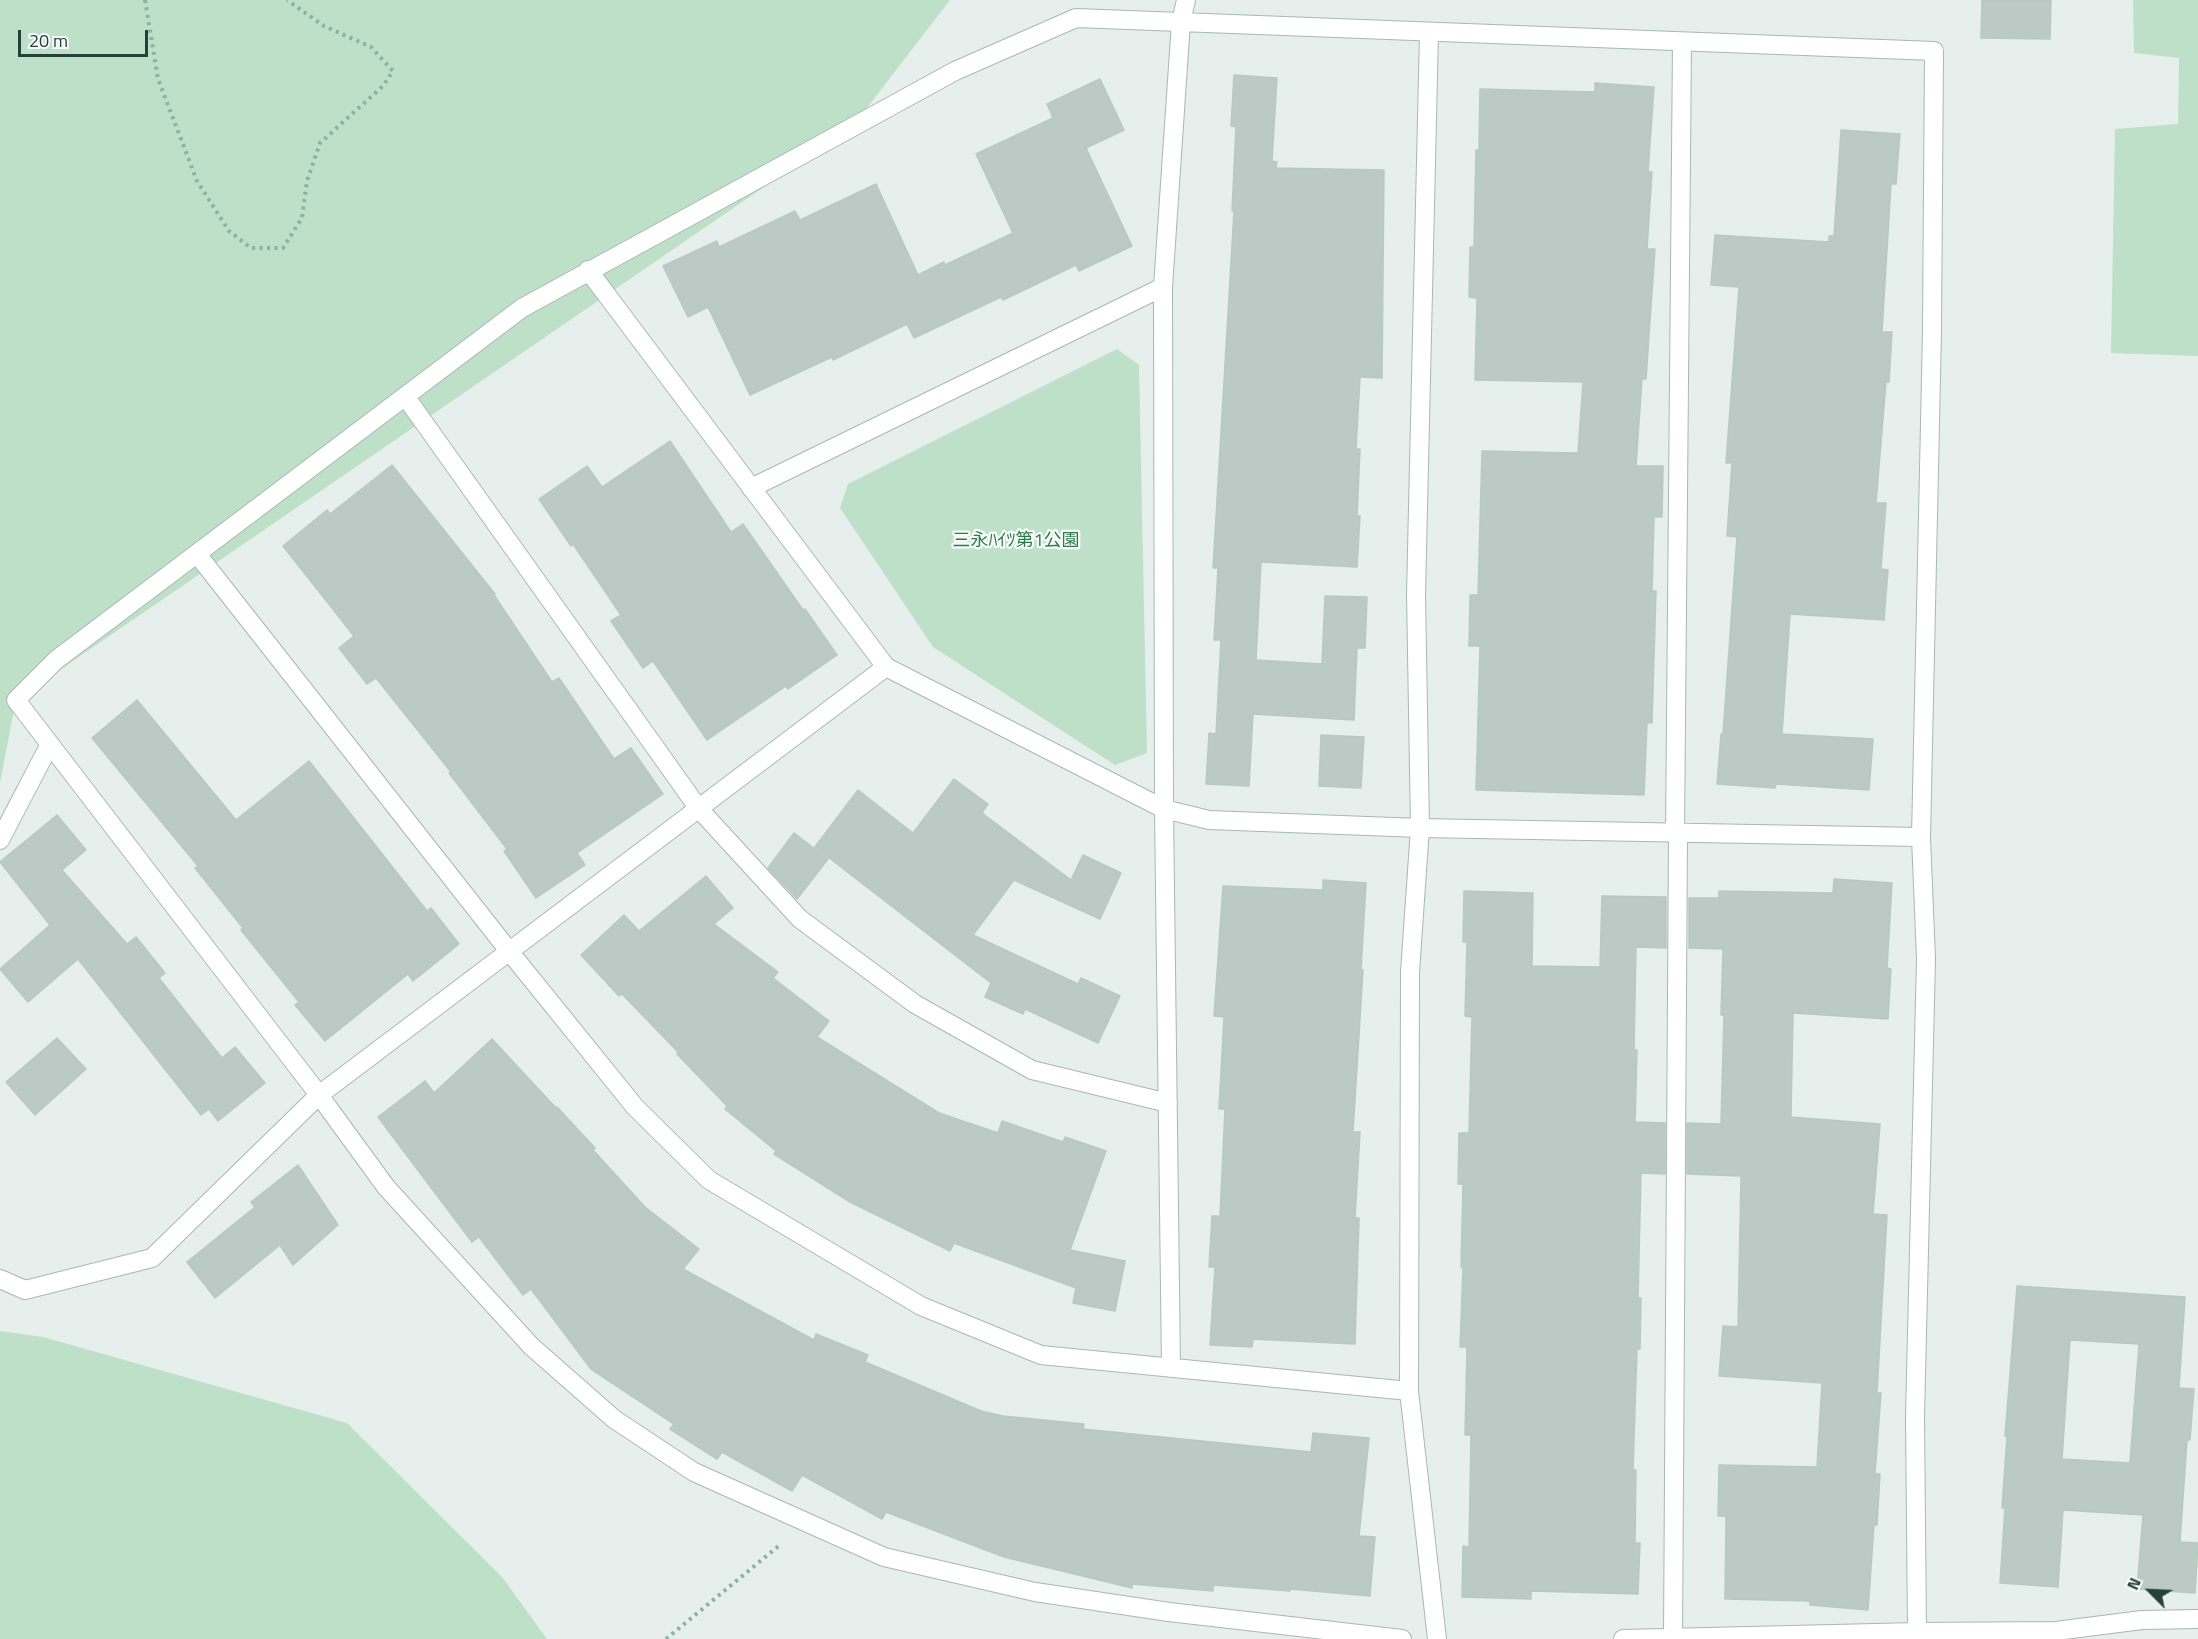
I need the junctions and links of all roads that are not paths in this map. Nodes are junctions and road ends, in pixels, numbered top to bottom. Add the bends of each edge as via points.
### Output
1 (1186, 0) edge
2 (1181, 22) junction
3 (1429, 32) junction
4 (1682, 42) junction
5 (588, 270) junction
6 (1163, 287) junction
7 (405, 396) junction
8 (751, 488) junction
9 (197, 554) junction
10 (886, 666) junction
11 (50, 744) junction
12 (699, 809) junction
13 (1164, 809) junction
14 (1420, 828) junction
15 (1675, 833) junction
16 (1922, 837) junction
17 (0, 840) edge
18 (508, 951) junction
19 (319, 1095) junction
20 (1168, 1103) junction
21 (0, 1279) edge
22 (1171, 1368) junction
23 (1409, 1391) junction
24 (2198, 1619) edge
25 (1917, 1632) junction
26 (1673, 1638) edge
27 (1402, 1639) edge
28 (1437, 1639) edge
29 (1623, 1639) edge

1 - 2 street
2 - 3 street
2 - 5 street via 1076,18 955,71
2 - 6 street
3 - 4 street
3 - 14 street via 1416,594
4 - 15 street
4 - 16 street via 1934,51
5 - 7 street via 522,308
5 - 8 street
6 - 8 street
6 - 13 street
7 - 9 street
7 - 12 street
8 - 10 street
9 - 11 street via 56,660 16,700
9 - 18 street
10 - 12 street
10 - 13 street
11 - 17 street
11 - 19 street
12 - 18 street
12 - 20 street via 800,919 915,1004 1032,1070
13 - 14 street via 1209,820
13 - 20 street
14 - 15 street
14 - 23 street via 1410,972
15 - 16 street
15 - 26 street via 1678,846
16 - 25 street via 1926,959 1915,1416
18 - 19 street
18 - 22 street via 635,1107 709,1180 921,1306 1041,1355
19 - 21 street via 152,1258 25,1290
19 - 27 street via 386,1187 531,1346 614,1419 694,1472 884,1557 1035,1592
20 - 22 street
22 - 23 street
23 - 28 street
24 - 25 street via 2142,1620 2056,1631
25 - 26 street
26 - 29 street

